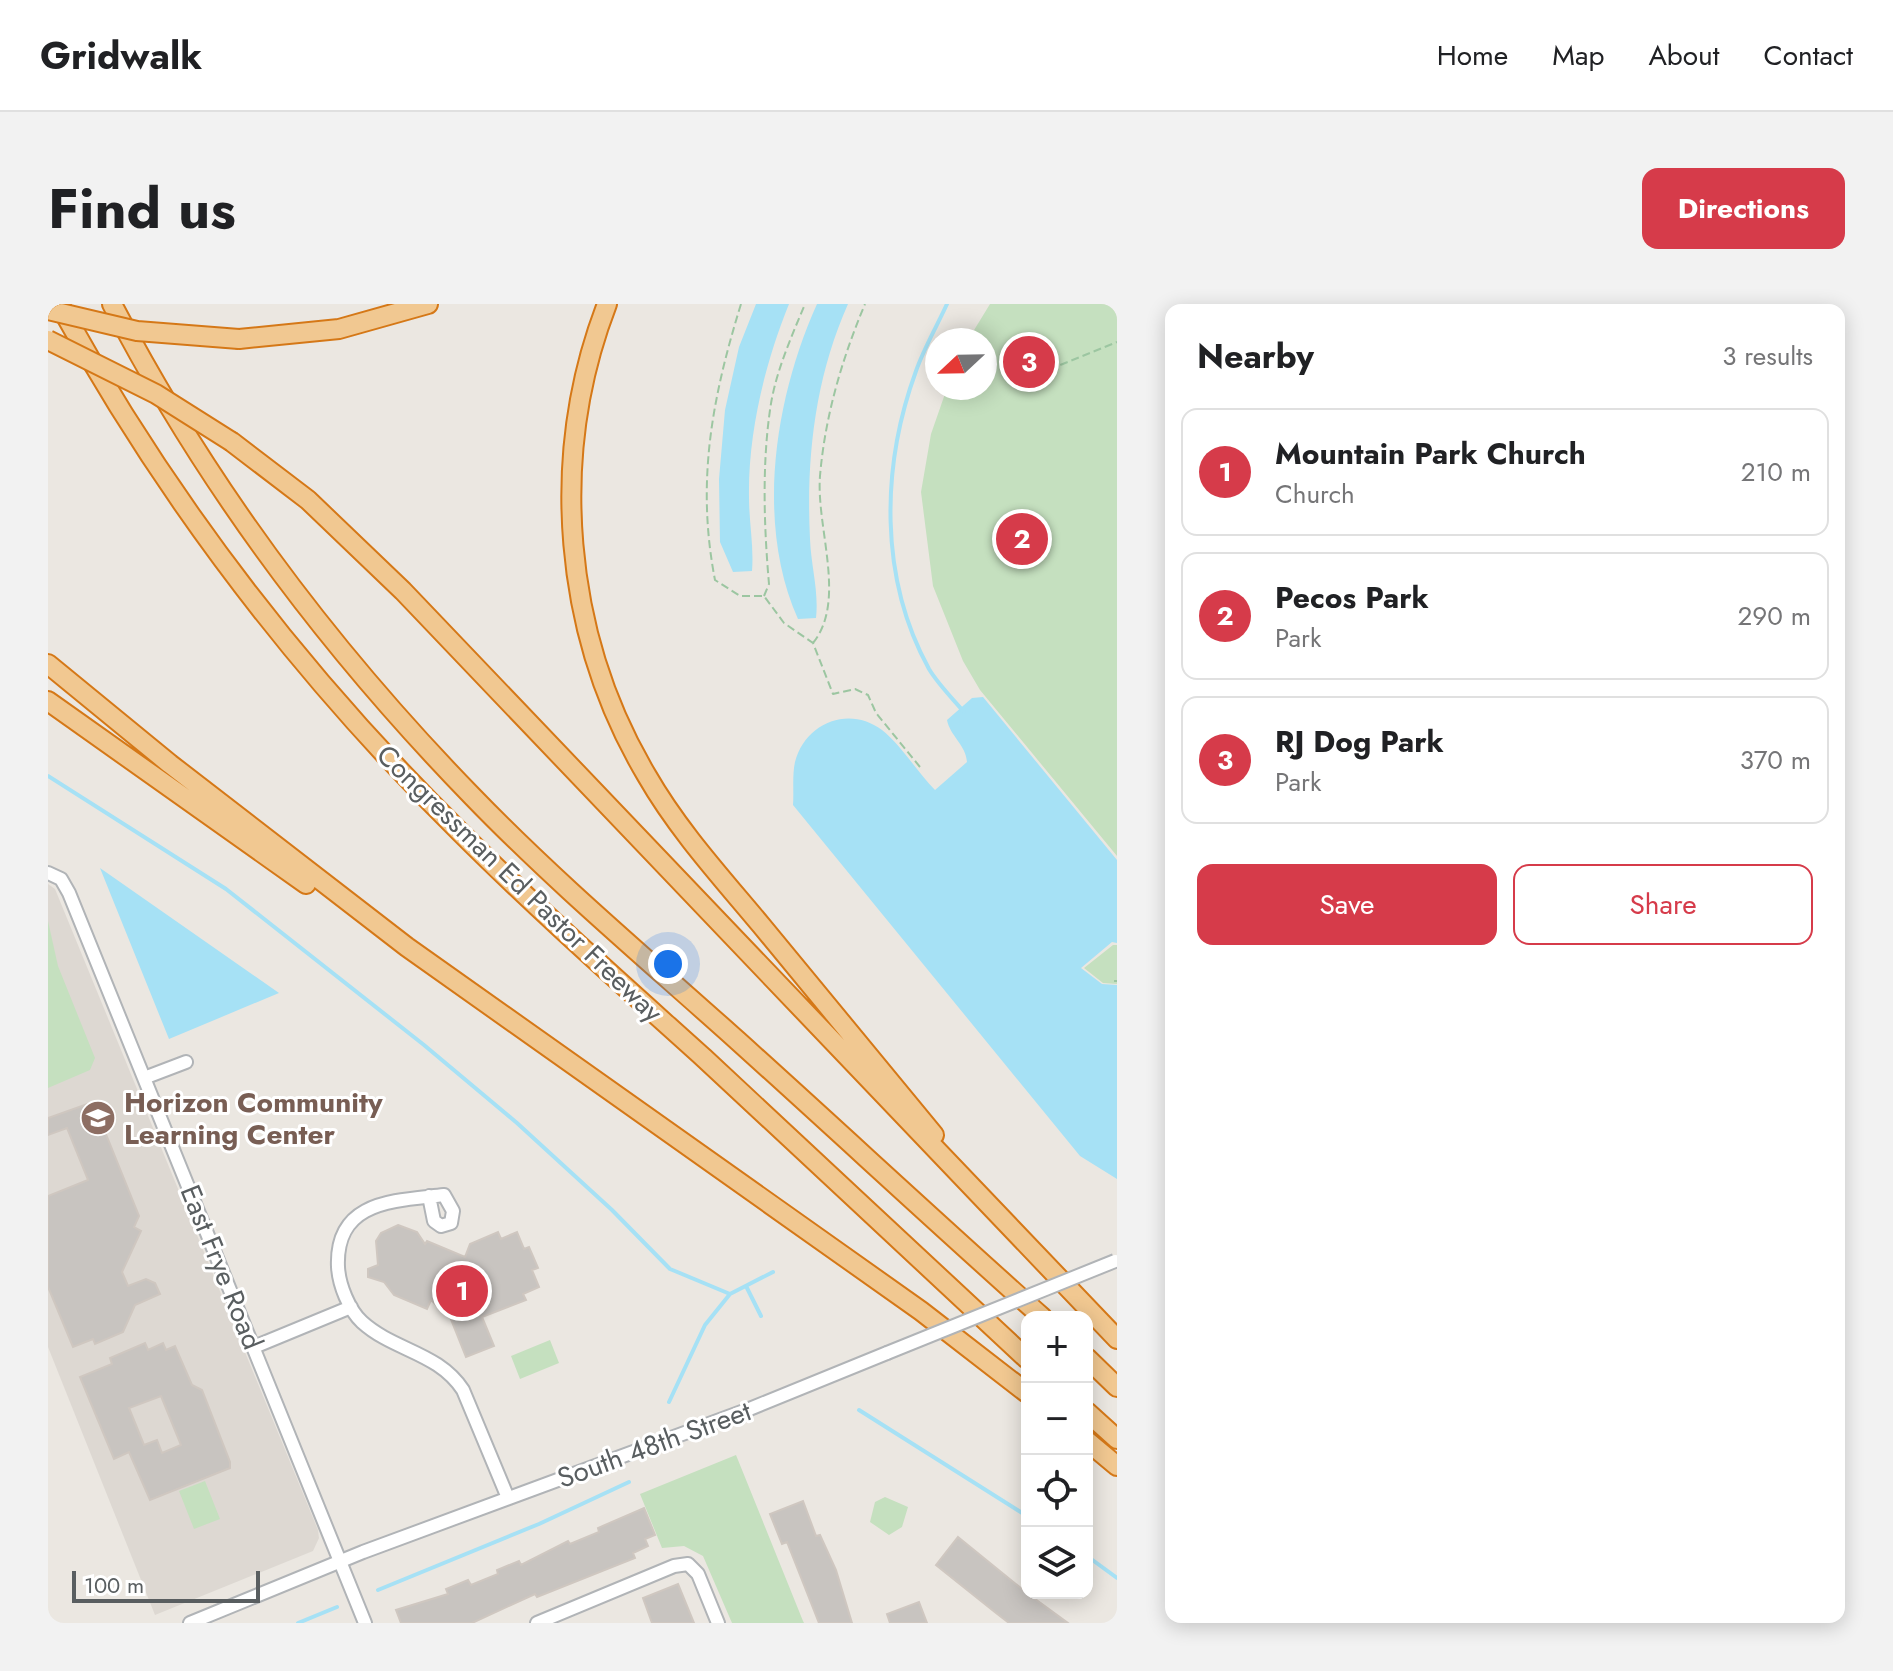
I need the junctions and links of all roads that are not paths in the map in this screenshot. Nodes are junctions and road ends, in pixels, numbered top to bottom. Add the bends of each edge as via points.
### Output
1 (59, 304) edge
2 (112, 304) edge
3 (428, 304) edge
4 (607, 304) edge
5 (48, 310) edge
6 (48, 340) edge
7 (48, 664) edge
8 (48, 701) edge
9 (50, 873) edge
10 (407, 947) junction
11 (186, 1062) dead end
12 (144, 1078) junction
13 (429, 1196) dead end
14 (1013, 1229) junction
15 (1116, 1260) edge
16 (351, 1307) junction
17 (1035, 1311) edge
18 (1117, 1339) edge
19 (254, 1347) junction
20 (1021, 1353) edge
21 (1093, 1364) edge
22 (1117, 1387) edge
23 (1021, 1388) edge
24 (1093, 1417) edge
25 (1117, 1439) edge
26 (1093, 1446) edge
27 (1117, 1466) edge
28 (508, 1498) junction
29 (341, 1561) junction
30 (540, 1622) edge
31 (190, 1623) edge
32 (365, 1623) edge
33 (718, 1623) edge

1 - 20 highway, Congressman Ed Pastor Freeway via 194,520 276,630 366,734 493,864
2 - 17 highway, Congressman Ed Pastor Freeway via 165,400 239,515 321,626 409,730 572,892
3 - 5 highway, bridge via 339,329 239,339 137,331
4 - 14 highway via 580,399 571,516 583,610 618,721 684,832
6 - 14 highway, bridge via 156,394 232,442 308,500 382,569
7 - 10 highway
8 - 10 highway via 340,908
9 - 12 street, East Frye Road via 69,893
10 - 23 highway via 921,1311
11 - 12 street
12 - 19 street, East Frye Road
13 - 16 street via 378,1204 356,1216 341,1235 339,1278
14 - 18 highway
15 - 28 street, South 48th Street, bridge
16 - 19 street
16 - 28 street via 372,1330 453,1375
19 - 29 street, East Frye Road
21 - 22 highway
24 - 25 highway
26 - 27 highway
28 - 29 street, South 48th Street
29 - 31 street, South 48th Street
29 - 32 street, East Frye Road
30 - 33 street via 688,1564 698,1574

